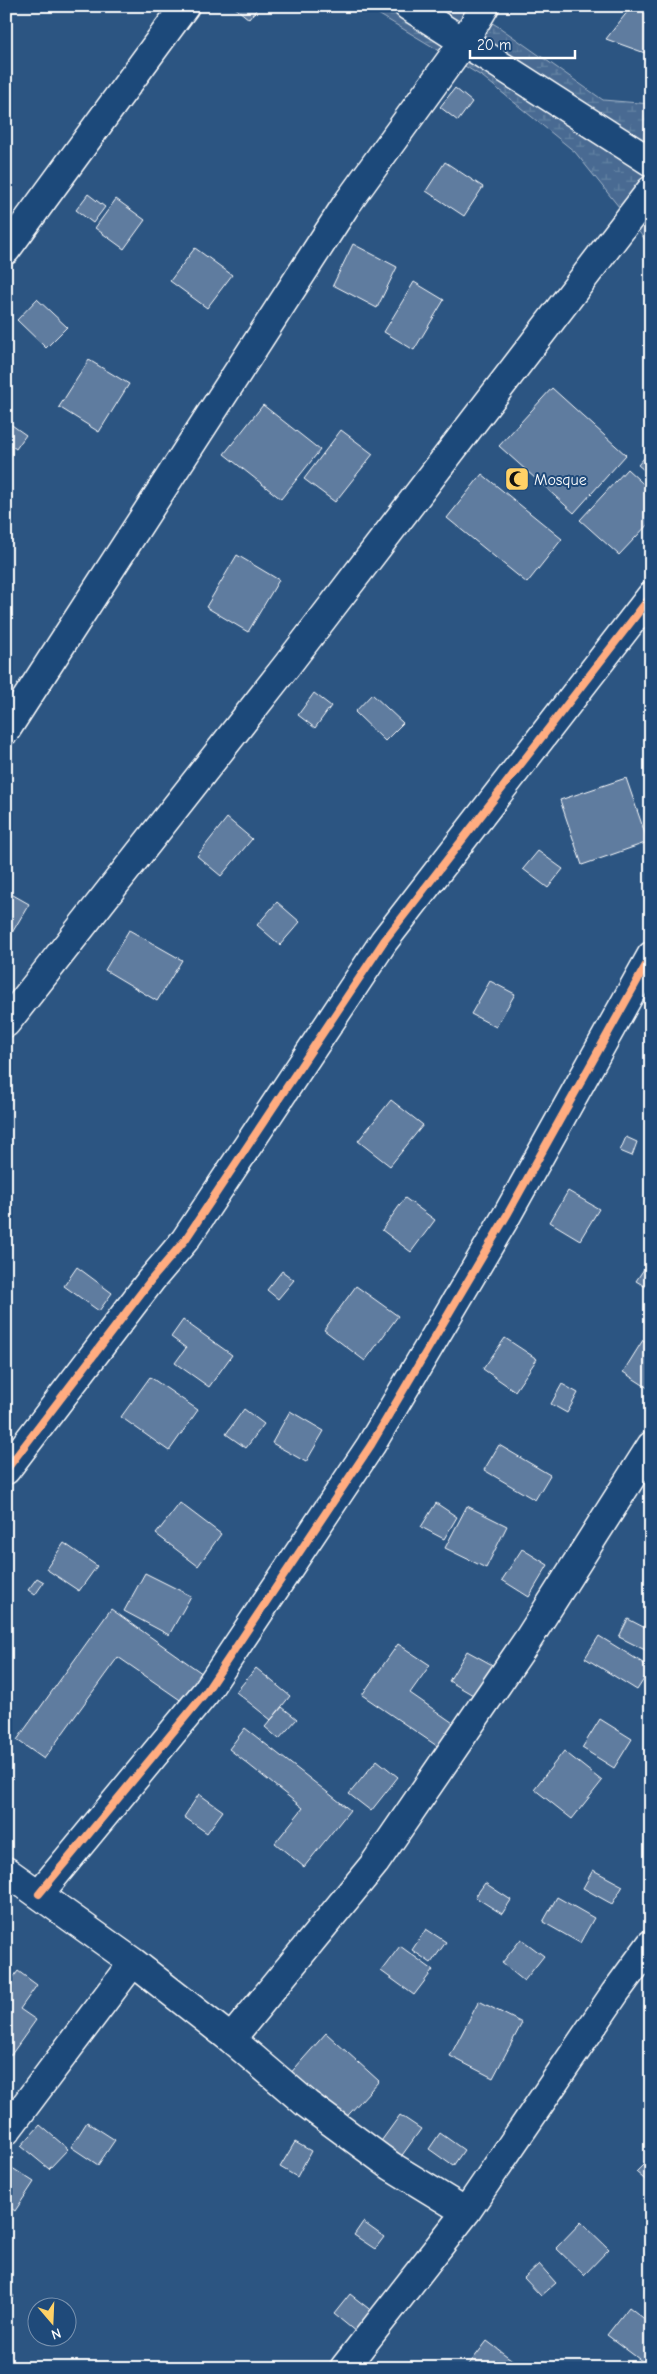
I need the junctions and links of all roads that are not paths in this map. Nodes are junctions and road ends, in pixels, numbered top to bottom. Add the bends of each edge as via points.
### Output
1 (185, 6) edge
2 (408, 6) edge
3 (485, 6) edge
4 (463, 43) junction
5 (651, 162) edge
6 (651, 190) edge
7 (6, 250) edge
8 (651, 596) edge
9 (6, 730) edge
10 (651, 956) edge
11 (6, 1023) edge
12 (651, 1446) edge
13 (6, 1470) edge
14 (6, 1871) edge
15 (39, 1894) junction
16 (651, 1944) edge
17 (134, 1962) junction
18 (231, 2039) junction
19 (6, 2132) edge
20 (466, 2212) junction
21 (344, 2368) edge

1 - 7 street
2 - 4 street
3 - 4 street
4 - 5 street
4 - 9 street via 346,205
6 - 11 street via 294,656
8 - 13 street via 384,941 184,1240
10 - 15 street via 506,1215 371,1445 206,1692
12 - 18 street via 529,1638 375,1863
14 - 15 street
15 - 17 street
16 - 20 street
17 - 18 street
17 - 19 street
18 - 20 street via 307,2104 391,2166
20 - 21 street

